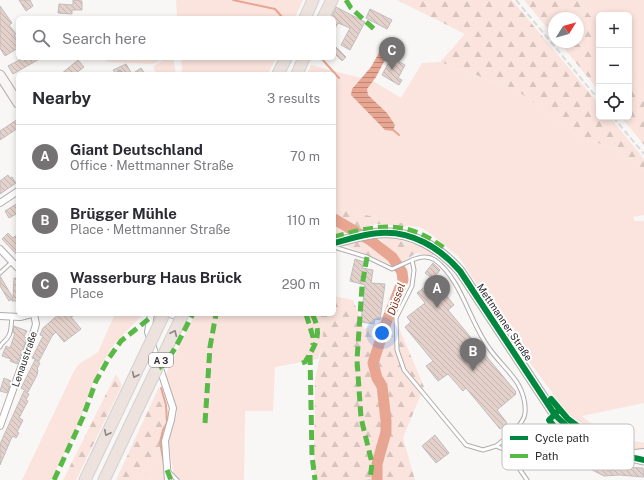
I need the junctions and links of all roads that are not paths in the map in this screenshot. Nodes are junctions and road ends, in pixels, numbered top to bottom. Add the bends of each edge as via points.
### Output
1 (313, 0) edge
2 (332, 0) edge
3 (306, 16) edge
4 (324, 16) edge
5 (285, 60) edge
6 (303, 60) edge
7 (279, 72) edge
8 (298, 72) edge
9 (0, 75) edge
10 (16, 100) edge
11 (16, 192) edge
12 (0, 203) edge
13 (336, 242) edge
14 (336, 248) edge
15 (0, 249) edge
16 (412, 260) junction
17 (12, 262) junction
18 (16, 266) edge
19 (0, 273) edge
20 (0, 316) edge
21 (19, 316) edge
22 (34, 316) edge
23 (151, 316) edge
24 (163, 316) edge
25 (182, 316) edge
26 (12, 317) junction
27 (0, 347) edge
28 (519, 424) edge
29 (564, 424) edge
30 (0, 426) edge
31 (502, 441) edge
32 (496, 446) junction
33 (502, 449) edge
34 (644, 453) edge
35 (634, 458) joint
36 (644, 460) edge
37 (167, 470) junction
38 (520, 470) edge
39 (85, 480) edge
40 (104, 480) edge
41 (168, 480) edge
42 (177, 480) edge
43 (527, 480) edge

1 - 3 highway
2 - 4 highway
5 - 7 highway
6 - 8 highway
9 - 10 main road
11 - 12 street
13 - 29 main road, Mettmanner Straße via 374,233 394,233 414,238 444,254 460,271 554,415
14 - 16 lane via 367,257 392,269
15 - 17 street
16 - 28 lane via 422,256 433,259 454,280 476,328 523,395 525,415
16 - 32 lane via 412,286 396,318 398,350 404,370 466,446 483,450
17 - 18 street
17 - 19 lane
20 - 26 street
21 - 26 street
22 - 30 street, Lenaustraße via 36,324 34,331
23 - 37 street via 148,332 173,408 165,441
24 -> 39 highway, A 3, bridge
40 -> 25 highway, A 3, bridge
26 - 27 lane via 8,337
31 - 32 lane
32 - 33 lane
34 - 35 street via 635,454
35 - 36 main road, Mettmanner Straße
37 - 41 street
37 - 42 lane
38 - 43 lane

